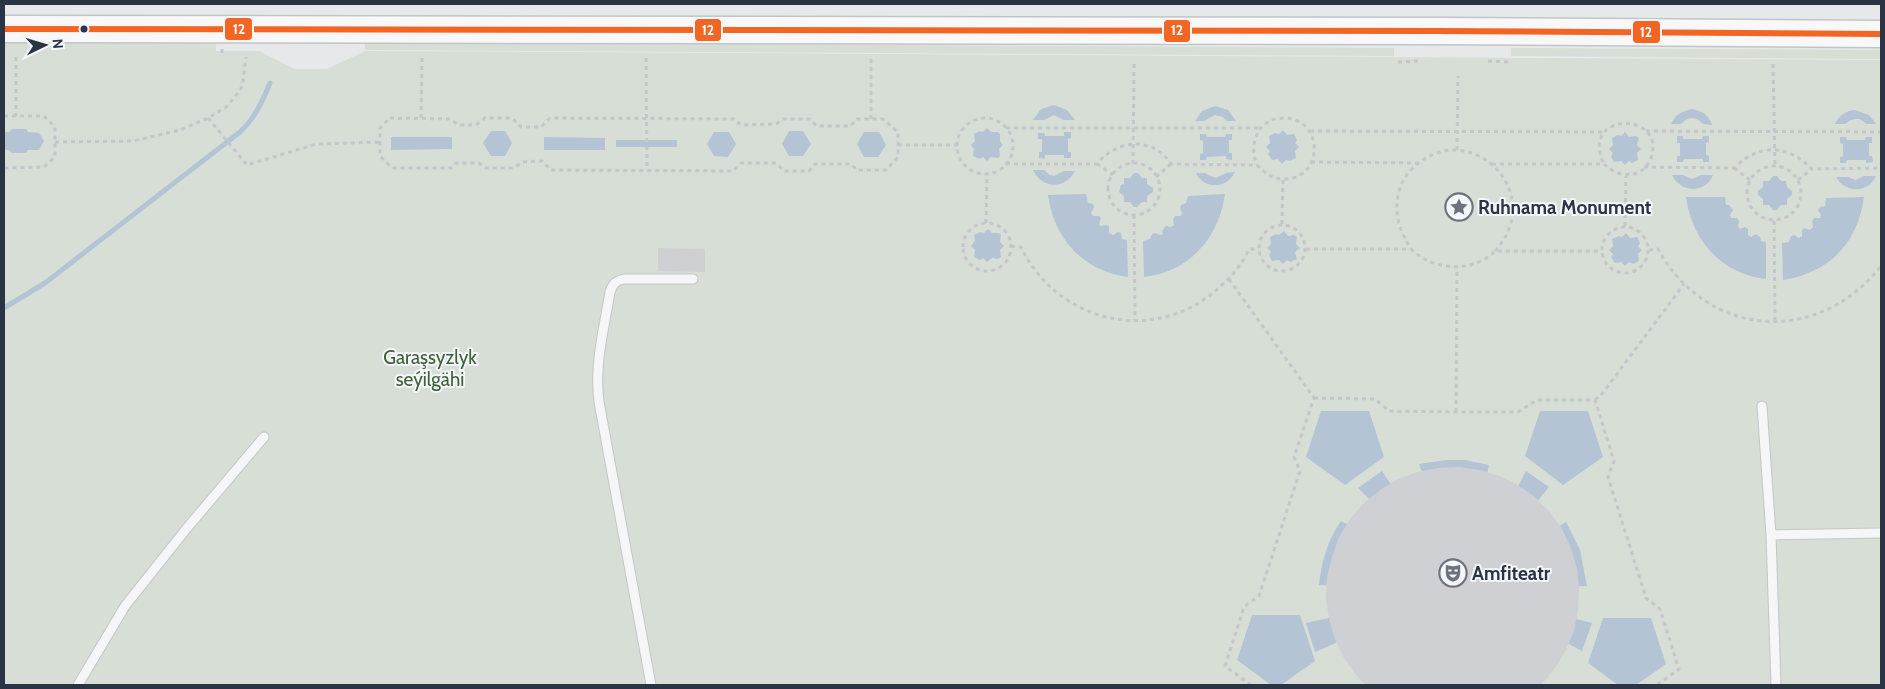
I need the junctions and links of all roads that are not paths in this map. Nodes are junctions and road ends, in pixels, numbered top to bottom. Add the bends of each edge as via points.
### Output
1 (4, 29) edge
2 (1881, 34) edge
3 (693, 279) dead end
4 (1762, 406) dead end
5 (264, 438) dead end
6 (1881, 533) edge
7 (1771, 535) junction
8 (78, 685) edge
9 (651, 685) edge
10 (1776, 685) edge

1 - 2 main road
3 - 9 lane via 624,279 612,285 596,381
4 - 7 lane
5 - 8 lane via 125,606
6 - 7 lane
7 - 10 lane

